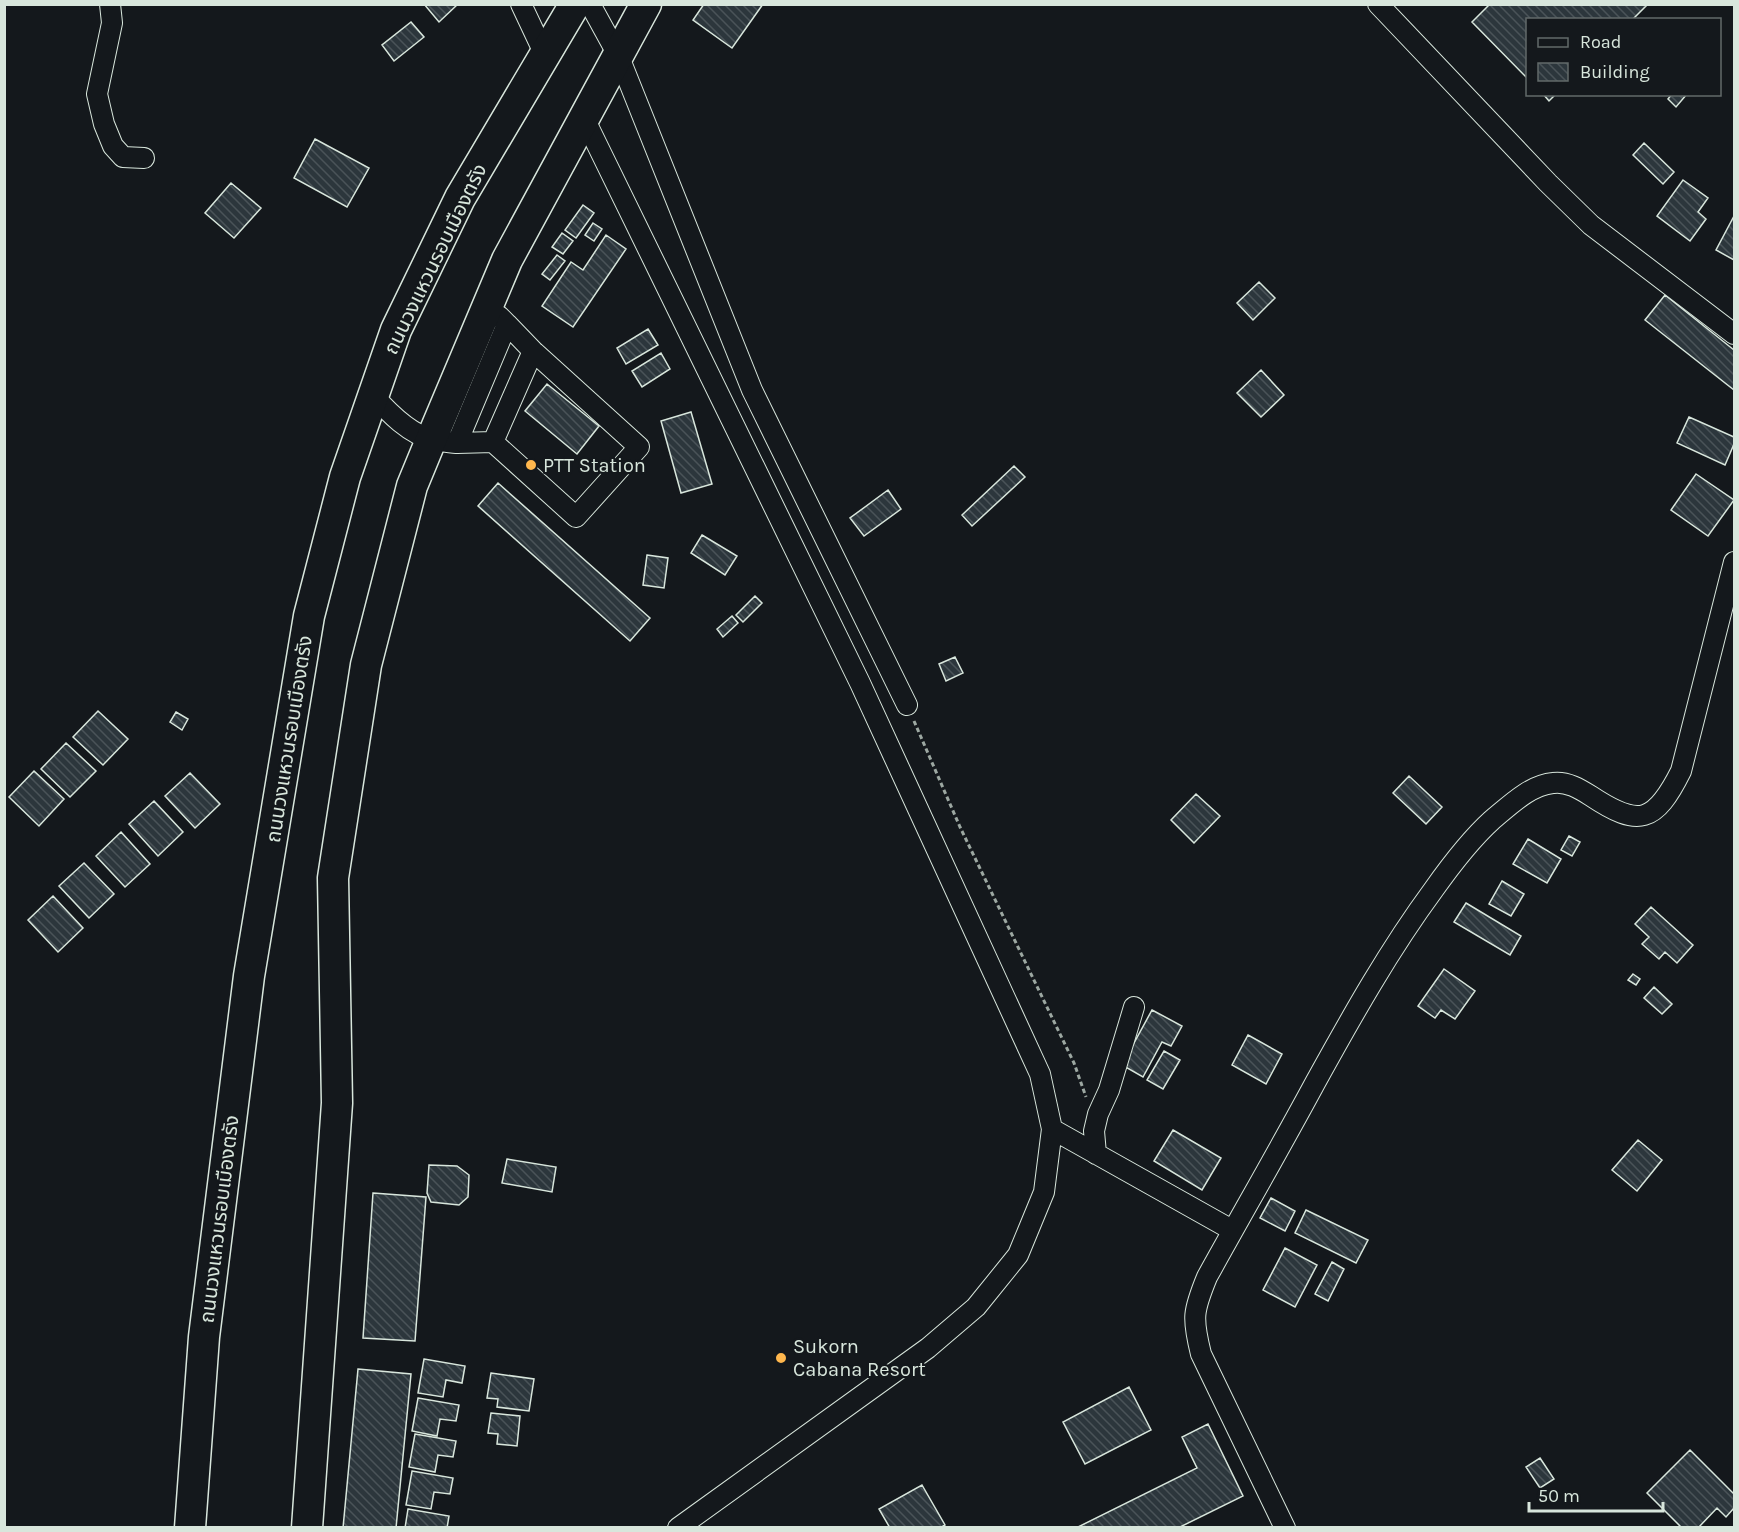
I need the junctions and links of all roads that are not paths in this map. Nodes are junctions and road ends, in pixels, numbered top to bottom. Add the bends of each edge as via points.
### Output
1 (110, 4) edge
2 (521, 4) edge
3 (575, 4) edge
4 (590, 4) edge
5 (646, 4) edge
6 (1378, 4) edge
7 (544, 55) junction
8 (619, 57) junction
9 (584, 118) junction
10 (144, 158) dead end
11 (498, 314) junction
12 (1734, 334) edge
13 (533, 351) junction
14 (373, 395) junction
15 (444, 441) junction
16 (493, 442) junction
17 (1734, 562) edge
18 (907, 705) road end
19 (1134, 1007) dead end
20 (1052, 1129) junction
21 (1096, 1154) junction
22 (1232, 1230) junction
23 (190, 1527) edge
24 (307, 1527) edge
25 (678, 1527) edge
26 (1285, 1527) edge

1 - 10 street via 112,23 97,94 113,146 123,157
2 - 7 street
3 - 7 highway, ถนนวงแหวนรอบเมืองตรัง
4 - 8 street
5 - 8 highway
6 - 12 street via 1591,225
7 - 14 highway, ถนนวงแหวนรอบเมืองตรัง via 460,198 396,330
8 - 9 highway
8 - 18 street via 752,390
9 - 11 highway via 507,260
9 - 20 street via 870,704 1040,1074
11 - 13 street
11 - 15 highway
13 - 16 street
13 - 16 street via 639,447 576,517
14 - 15 street via 399,422
14 - 23 highway, ถนนวงแหวนรอบเมืองตรัง via 345,477 309,616 249,976 204,1337
15 - 16 street
15 - 24 highway via 412,486 366,665 333,878 338,1103
17 - 22 street via 1681,771 1671,791 1647,815 1637,817 1623,816 1566,783 1553,783 1519,798 1490,823 1454,861 1378,972
19 - 21 street via 1098,1114 1094,1131
20 - 21 street
20 - 25 street via 1044,1192 1018,1254 976,1307 928,1348
21 - 22 street
22 - 26 street via 1206,1277 1196,1305 1194,1327 1201,1354

